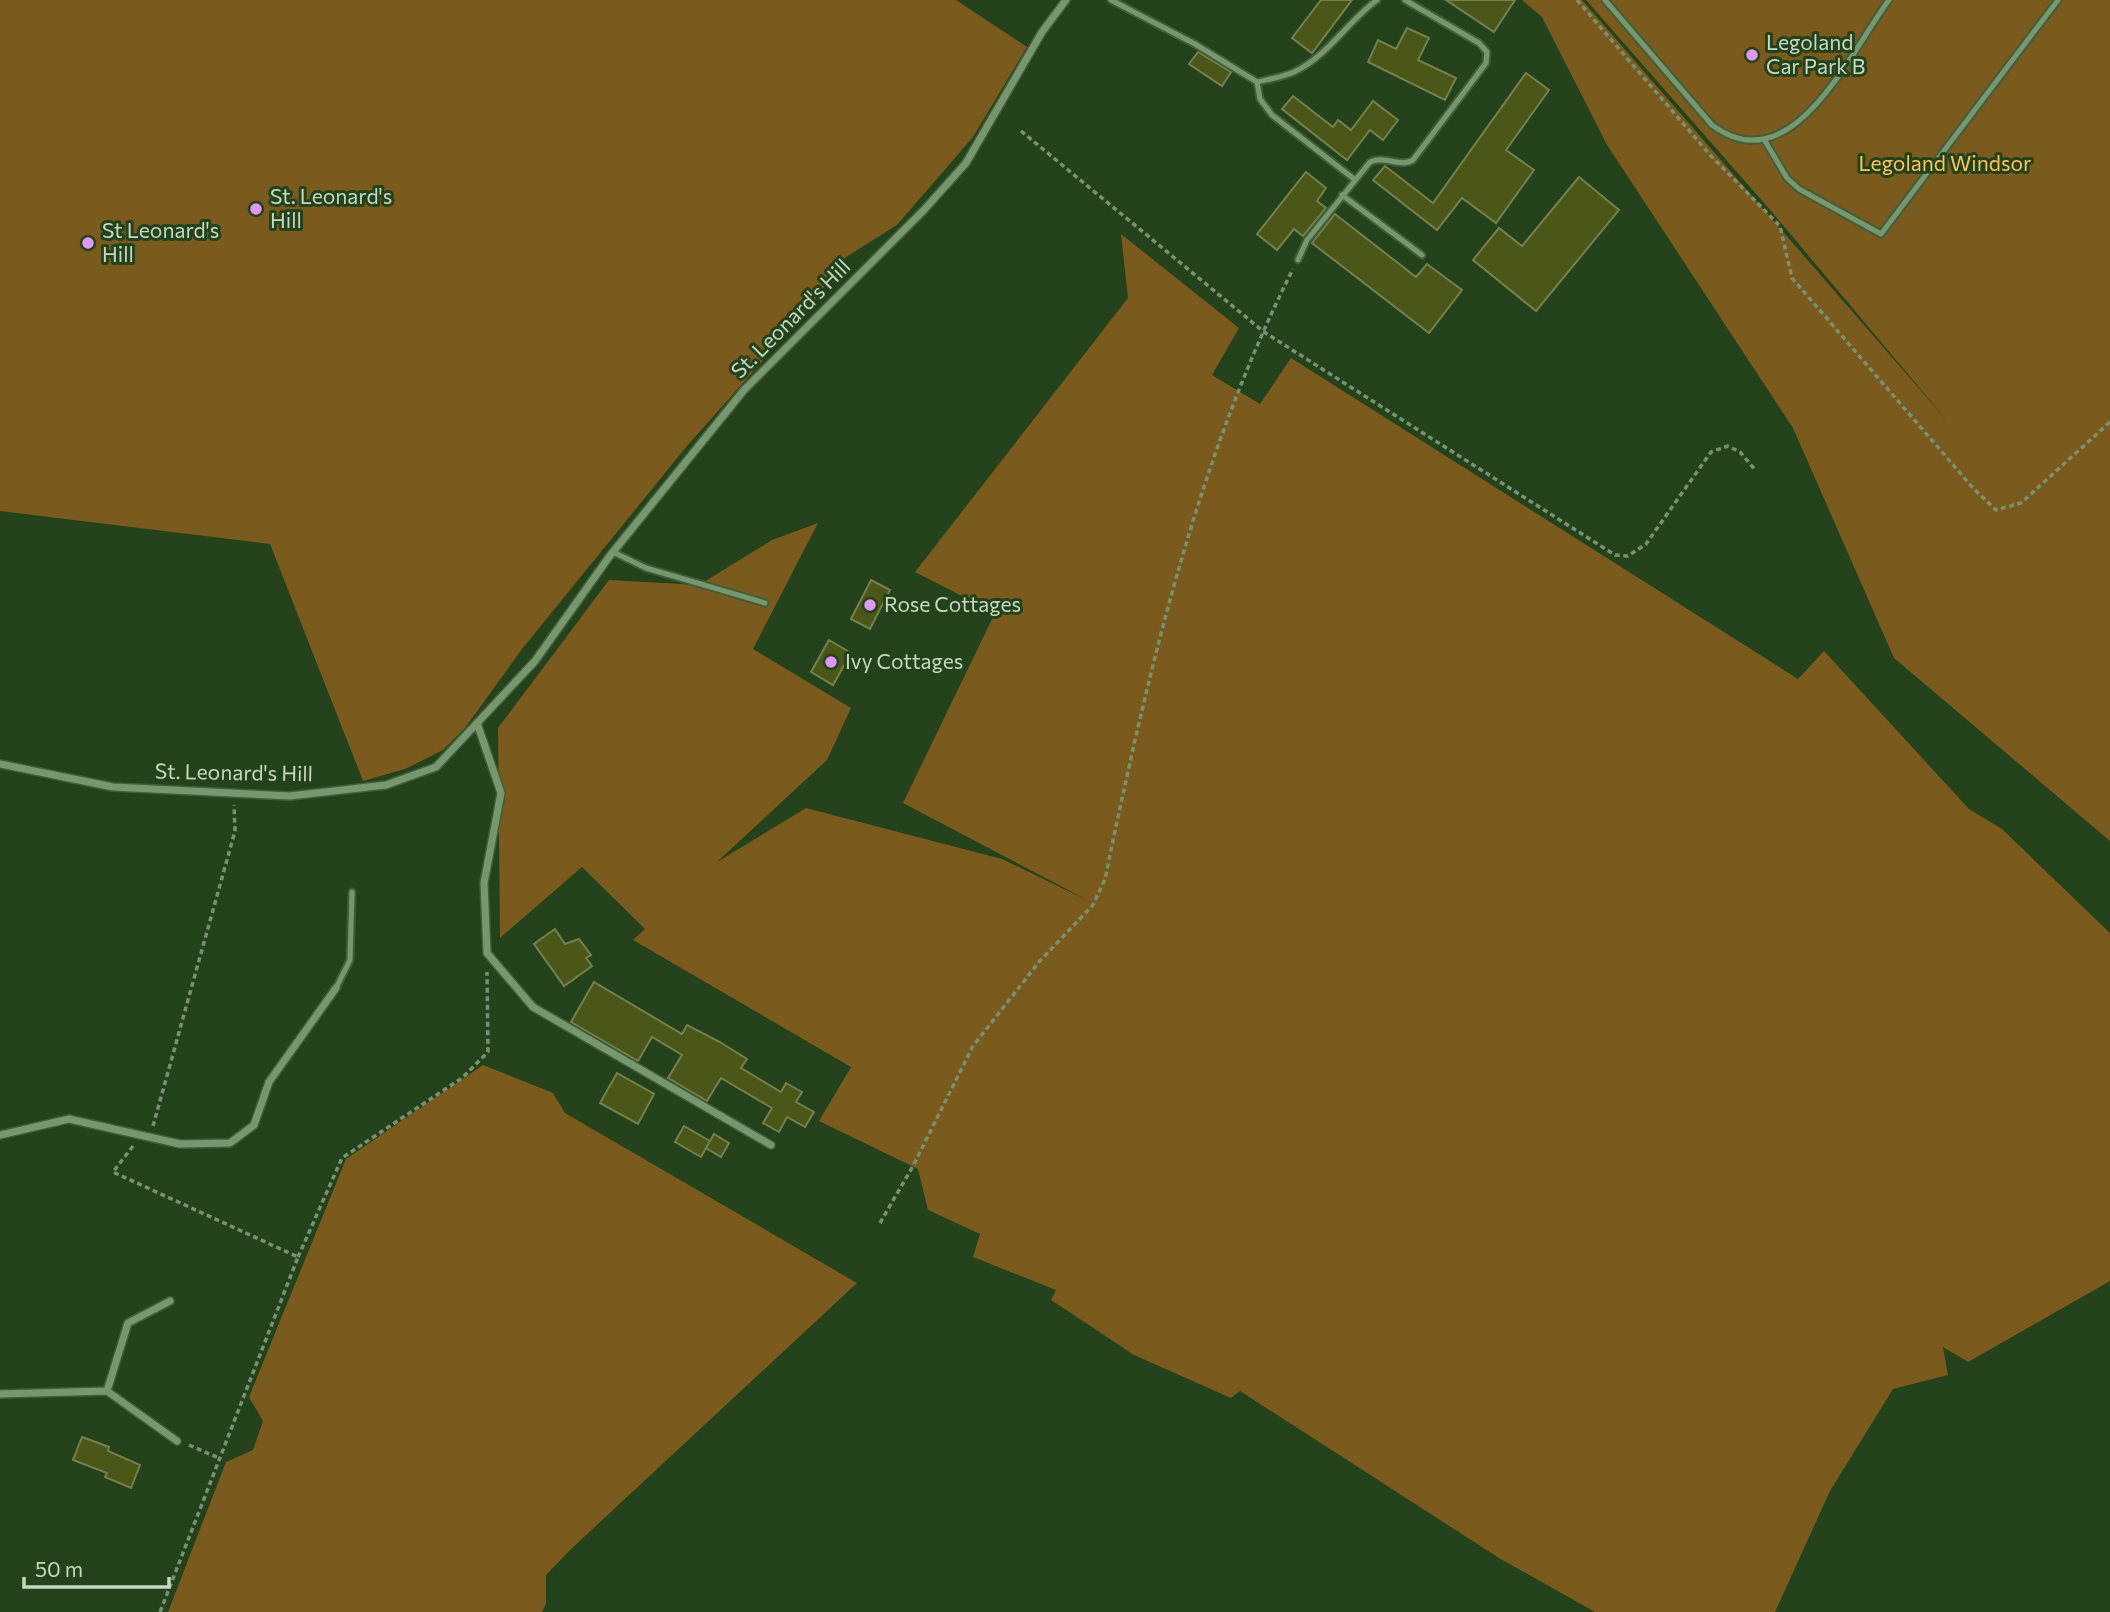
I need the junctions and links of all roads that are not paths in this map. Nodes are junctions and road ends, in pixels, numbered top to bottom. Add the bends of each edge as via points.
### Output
1 (1066, 0) edge
2 (1111, 0) edge
3 (1377, 0) edge
4 (1405, 0) edge
5 (1605, 0) edge
6 (1889, 0) edge
7 (2059, 0) edge
8 (1257, 82) junction
9 (1765, 141) junction
10 (1354, 179) junction
11 (1342, 195) junction
12 (1422, 255) dead end
13 (1298, 260) road end
14 (613, 552) junction
15 (765, 604) dead end
16 (477, 723) junction
17 (0, 764) edge
18 (352, 892) dead end
19 (337, 988) joint
20 (0, 1135) edge
21 (771, 1145) dead end
22 (170, 1301) dead end
23 (107, 1391) junction
24 (0, 1394) edge
25 (177, 1441) road end

1 - 14 street, St. Leonard's Hill via 1042,32 965,163 744,390
2 - 8 lane
3 - 8 lane via 1313,61 1293,73
4 - 10 lane via 1479,43 1487,52 1486,63 1413,160 1378,158
5 - 9 lane via 1712,125 1731,137
6 - 9 lane via 1805,116 1784,134
7 - 9 lane via 1881,234 1798,189
8 - 10 lane via 1260,99 1272,114
10 - 11 lane
11 - 12 lane
11 - 13 lane via 1307,240
14 - 15 lane via 646,568
14 - 16 street, St. Leonard's Hill via 535,662
16 - 17 street, St. Leonard's Hill via 436,767 386,785 290,796 113,787
16 - 21 street via 502,793 484,883 488,953 533,1007
18 - 19 lane via 350,960
19 - 20 street via 268,1082 254,1125 230,1143 180,1144 69,1119
22 - 23 street via 128,1323
23 - 24 street
23 - 25 street

